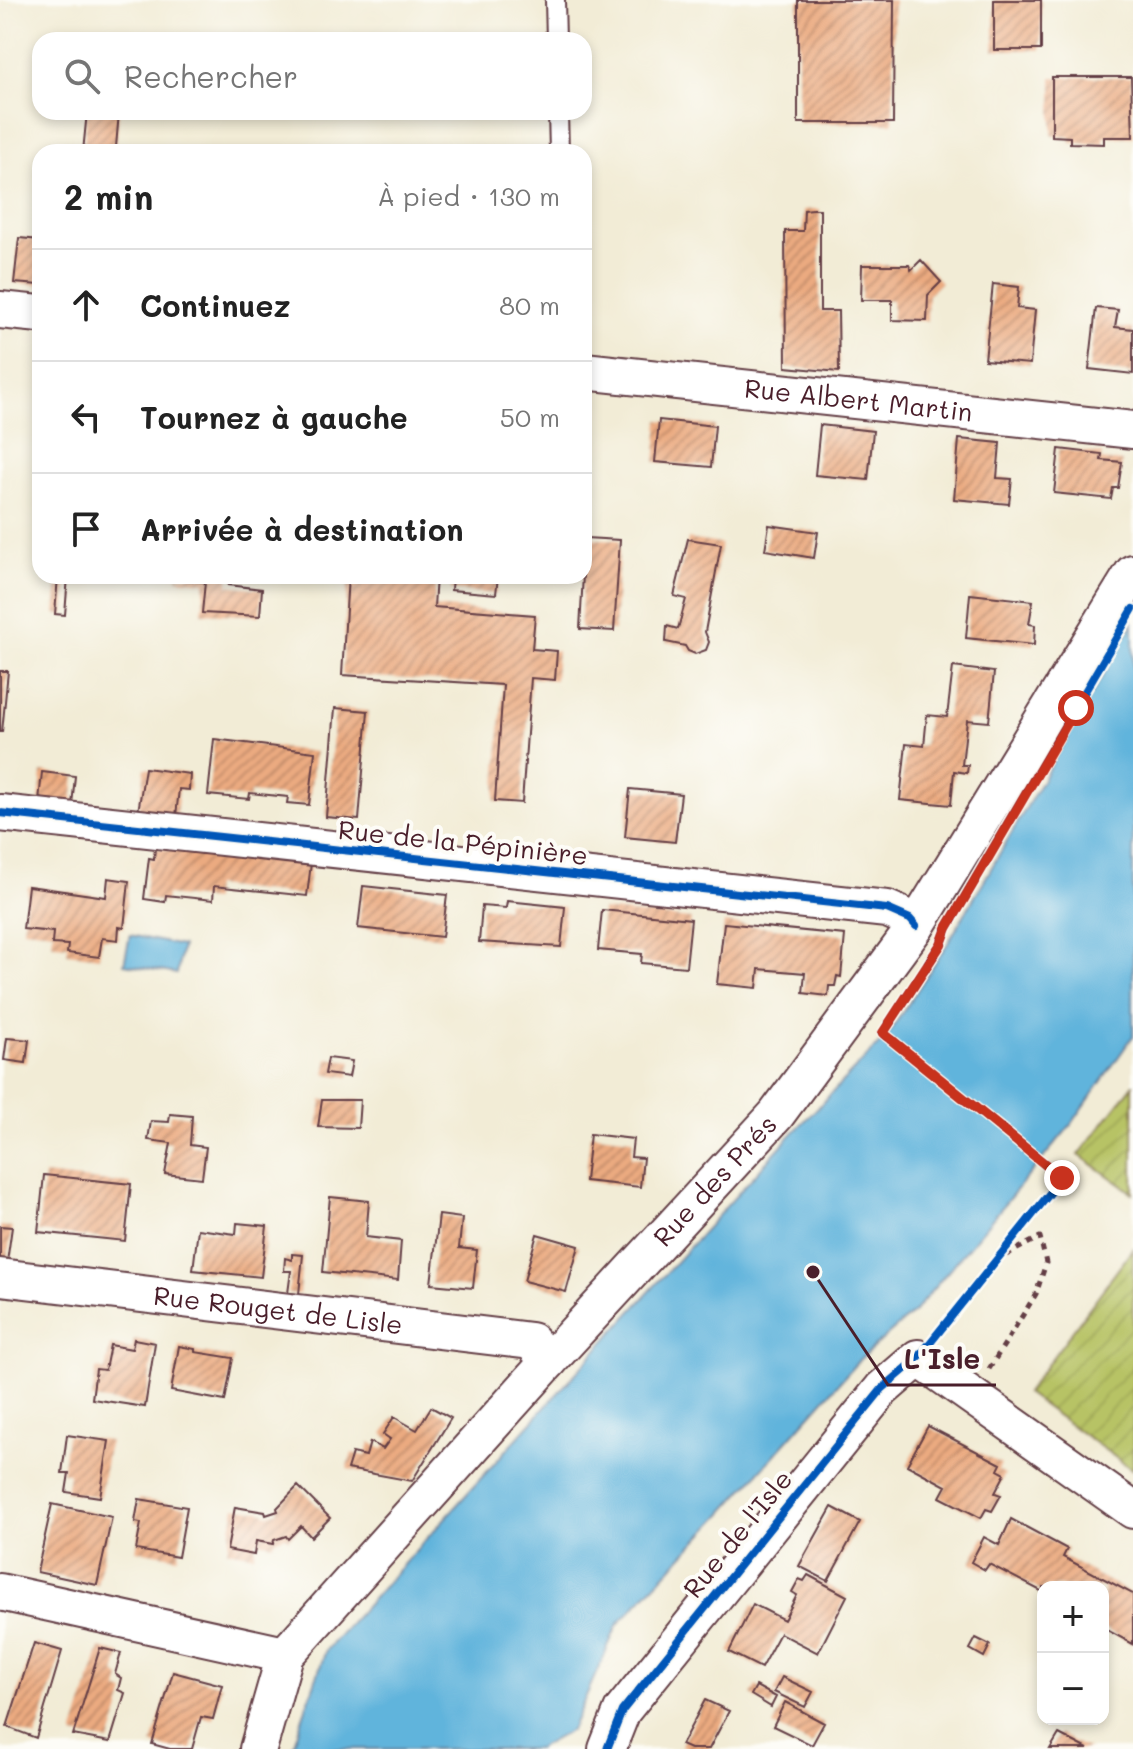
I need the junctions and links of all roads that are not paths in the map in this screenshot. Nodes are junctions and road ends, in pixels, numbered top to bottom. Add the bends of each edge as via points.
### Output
1 (555, 0) edge
2 (556, 32) edge
3 (558, 120) edge
4 (559, 144) edge
5 (0, 310) edge
6 (32, 313) edge
7 (592, 372) edge
8 (1133, 430) edge
9 (1133, 573) edge
10 (0, 813) edge
11 (916, 926) junction
12 (0, 1277) edge
13 (549, 1361) junction
14 (1133, 1510) edge
15 (0, 1592) edge
16 (285, 1655) junction
17 (258, 1749) edge
18 (607, 1749) edge

1 - 2 lane
3 - 4 lane
5 - 6 street
7 - 8 street, Rue Albert Martin
9 - 11 street, Rue des Prés
10 - 11 street, Rue de la Pépinière via 887,909
11 - 13 street, Rue des Prés via 776,1115
12 - 13 street, Rue Rouget de Lisle via 531,1341
13 - 16 street, Rue des Prés
14 - 18 street, Rue de l'Isle via 918,1358 882,1389 681,1635 622,1711
15 - 16 street
16 - 17 street, Rue des Prés

